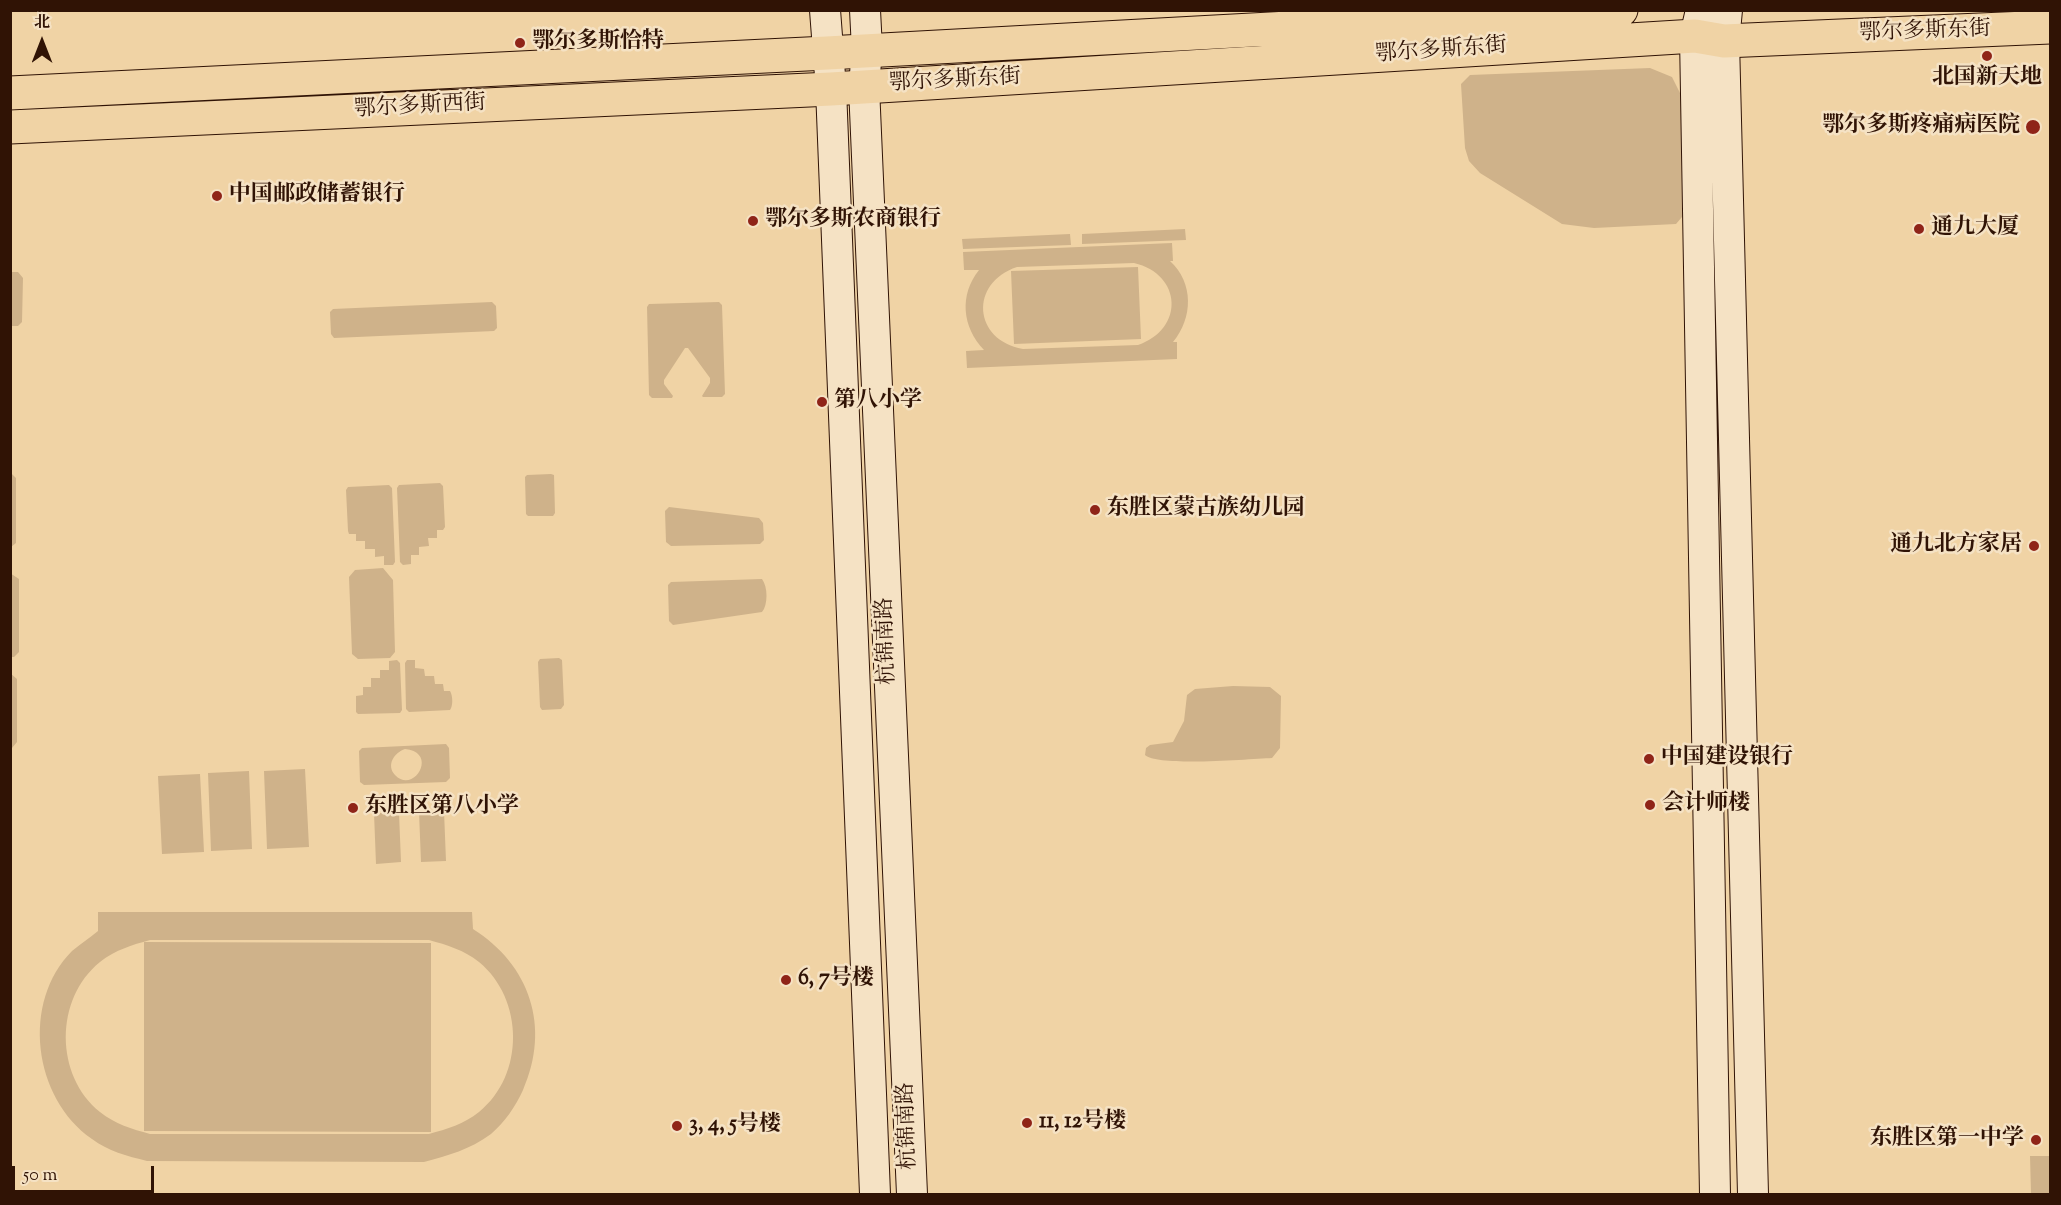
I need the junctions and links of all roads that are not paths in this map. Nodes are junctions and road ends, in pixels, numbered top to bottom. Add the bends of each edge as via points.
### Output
1 (825, 10) edge
2 (865, 10) edge
3 (1621, 10) edge
4 (1712, 25) edge
5 (2050, 27) edge
6 (867, 49) junction
7 (827, 53) junction
8 (864, 87) junction
9 (831, 89) junction
10 (10, 93) edge
11 (10, 127) edge
12 (875, 1194) edge
13 (912, 1194) edge
14 (1715, 1194) edge
15 (1753, 1194) edge

1 - 7 main road, 杭锦南路
2 - 6 main road, 杭锦南路
3 - 6 main road, 鄂尔多斯东街
4 - 5 main road, 鄂尔多斯东街
4 - 8 main road, 鄂尔多斯东街
4 - 14 main road
4 - 15 main road
6 - 7 main road, 鄂尔多斯东街
6 - 8 main road, 杭锦南路
7 - 9 main road, 杭锦南路
7 - 10 main road, 鄂尔多斯西街
8 - 9 main road, 鄂尔多斯东街
8 - 13 main road, 杭锦南路
9 - 11 main road, 鄂尔多斯西街
9 - 12 main road, 杭锦南路

